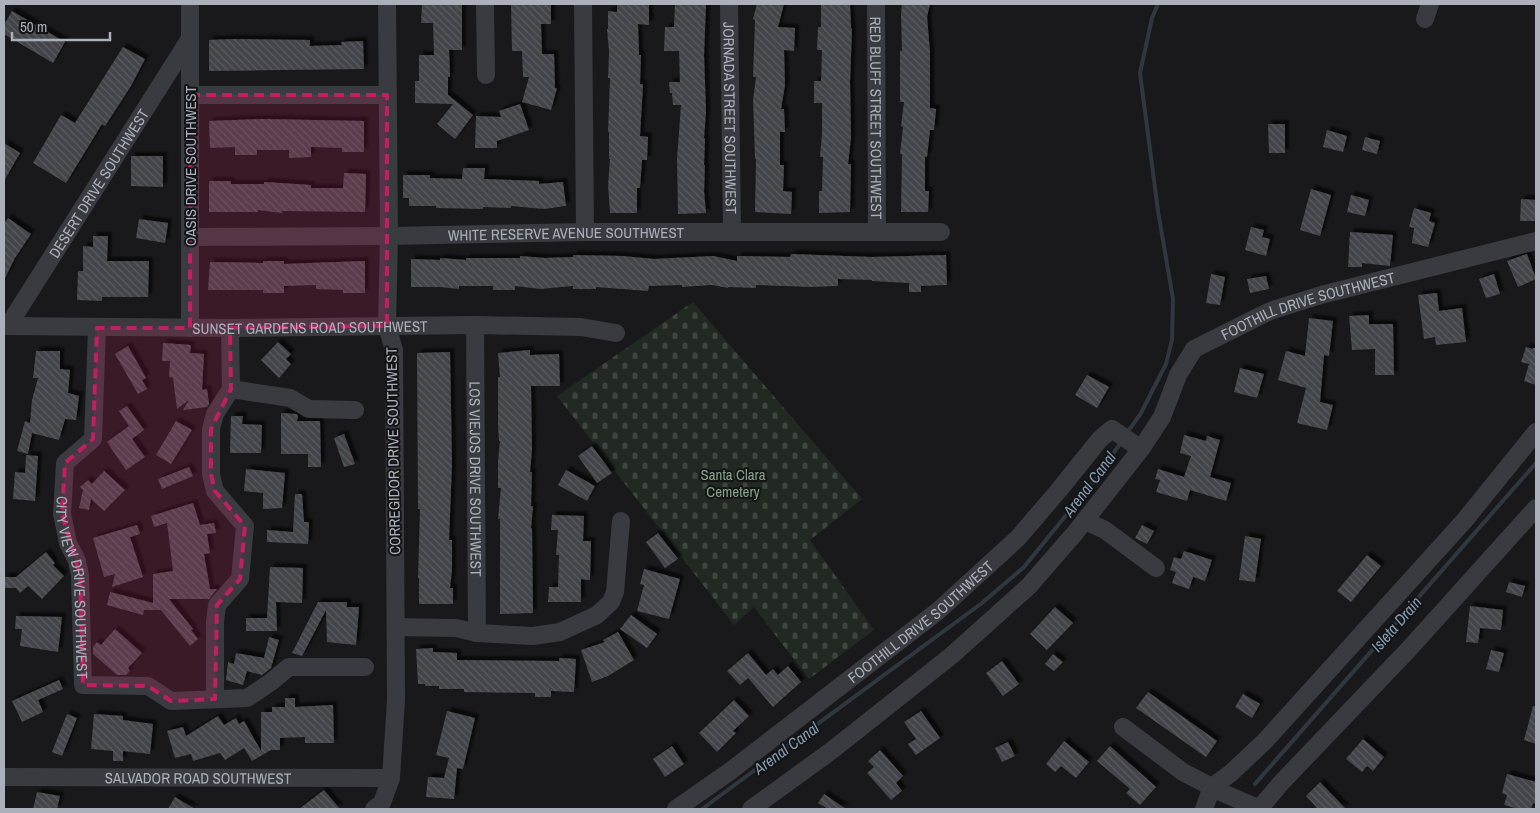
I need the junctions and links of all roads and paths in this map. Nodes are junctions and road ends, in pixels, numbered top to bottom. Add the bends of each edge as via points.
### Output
1 (190, 4) edge
2 (388, 4) edge
3 (485, 4) edge
4 (583, 4) edge
5 (729, 4) edge
6 (876, 4) edge
7 (189, 40) junction
8 (486, 75) dead end
9 (190, 95) junction
10 (387, 95) junction
11 (585, 232) junction
12 (732, 232) junction
13 (877, 232) junction
14 (941, 232) dead end
15 (389, 236) junction
16 (190, 237) junction
17 (1536, 241) edge
18 (475, 325) junction
19 (6, 326) edge
20 (387, 326) junction
21 (98, 328) junction
22 (190, 328) junction
23 (230, 328) junction
24 (616, 334) dead end
25 (231, 389) junction
26 (355, 410) dead end
27 (1536, 432) edge
28 (1138, 447) junction
29 (1536, 508) edge
30 (1085, 520) junction
31 (620, 521) dead end
32 (1156, 568) dead end
33 (396, 627) junction
34 (477, 633) junction
35 (365, 667) dead end
36 (215, 699) junction
37 (1123, 728) dead end
38 (4, 777) edge
39 (391, 778) junction
40 (1212, 787) junction
41 (374, 809) edge
42 (676, 809) edge
43 (750, 809) edge
44 (1204, 809) edge
45 (1259, 809) edge

1 - 7 street, OASIS DRIVE SOUTHWEST
2 - 10 street, CORREGIDOR DRIVE SOUTHWEST
3 - 8 street
4 - 11 street
5 - 12 street, JORNADA STREET SOUTHWEST
6 - 13 street, RED BLUFF STREET SOUTHWEST
7 - 9 street, OASIS DRIVE SOUTHWEST
7 - 19 street, DESERT DRIVE SOUTHWEST
9 - 10 street
9 - 16 street, OASIS DRIVE SOUTHWEST
10 - 15 street, CORREGIDOR DRIVE SOUTHWEST
11 - 12 street, WHITE RESERVE AVENUE SOUTHWEST
11 - 15 street, WHITE RESERVE AVENUE SOUTHWEST
12 - 13 street, WHITE RESERVE AVENUE SOUTHWEST
13 - 14 street, WHITE RESERVE AVENUE SOUTHWEST
15 - 16 street, WHITE RESERVE AVENUE SOUTHWEST
15 - 20 street, CORREGIDOR DRIVE SOUTHWEST
16 - 22 street, OASIS DRIVE SOUTHWEST
17 - 28 street, FOOTHILL DRIVE SOUTHWEST via 1321,294 1270,311 1194,349 1178,375 1162,417
18 - 20 street, SUNSET GARDENS ROAD SOUTHWEST
18 - 24 street, SUNSET GARDENS ROAD SOUTHWEST via 582,327
18 - 34 street, LOS VIEJOS DRIVE SOUTHWEST
19 - 21 street, SUNSET GARDENS ROAD SOUTHWEST
20 - 23 street, SUNSET GARDENS ROAD SOUTHWEST
20 - 33 street, CORREGIDOR DRIVE SOUTHWEST via 394,350
21 - 22 street, SUNSET GARDENS ROAD SOUTHWEST
21 - 36 street, CITY VIEW DRIVE SOUTHWEST via 94,439 65,463 62,514 68,544 80,576 83,685 148,686 172,701
22 - 23 street, SUNSET GARDENS ROAD SOUTHWEST
23 - 25 street
25 - 26 street via 290,398 309,410
25 - 36 street via 215,414 211,429 211,474 215,491 245,526 244,546 240,579 217,605
27 - 40 street via 1464,521 1265,742
28 - 30 street, FOOTHILL DRIVE SOUTHWEST
28 - 42 street, FOOTHILL DRIVE SOUTHWEST via 1112,429 1100,439 1018,538 938,610 729,772
29 - 45 street
30 - 32 street via 1105,530
30 - 43 street, FOOTHILL DRIVE SOUTHWEST via 1029,586 951,656 831,752
31 - 34 street via 616,592 611,602 597,615 560,632 533,636
33 - 34 street via 456,628
33 - 39 street, CORREGIDOR DRIVE SOUTHWEST
35 - 36 street, CITY VIEW DRIVE SOUTHWEST via 289,666 247,698
37 - 40 street via 1183,772
38 - 39 street, SALVADOR ROAD SOUTHWEST
39 - 41 street, CORREGIDOR DRIVE SOUTHWEST via 382,803
40 - 44 street
40 - 45 street

